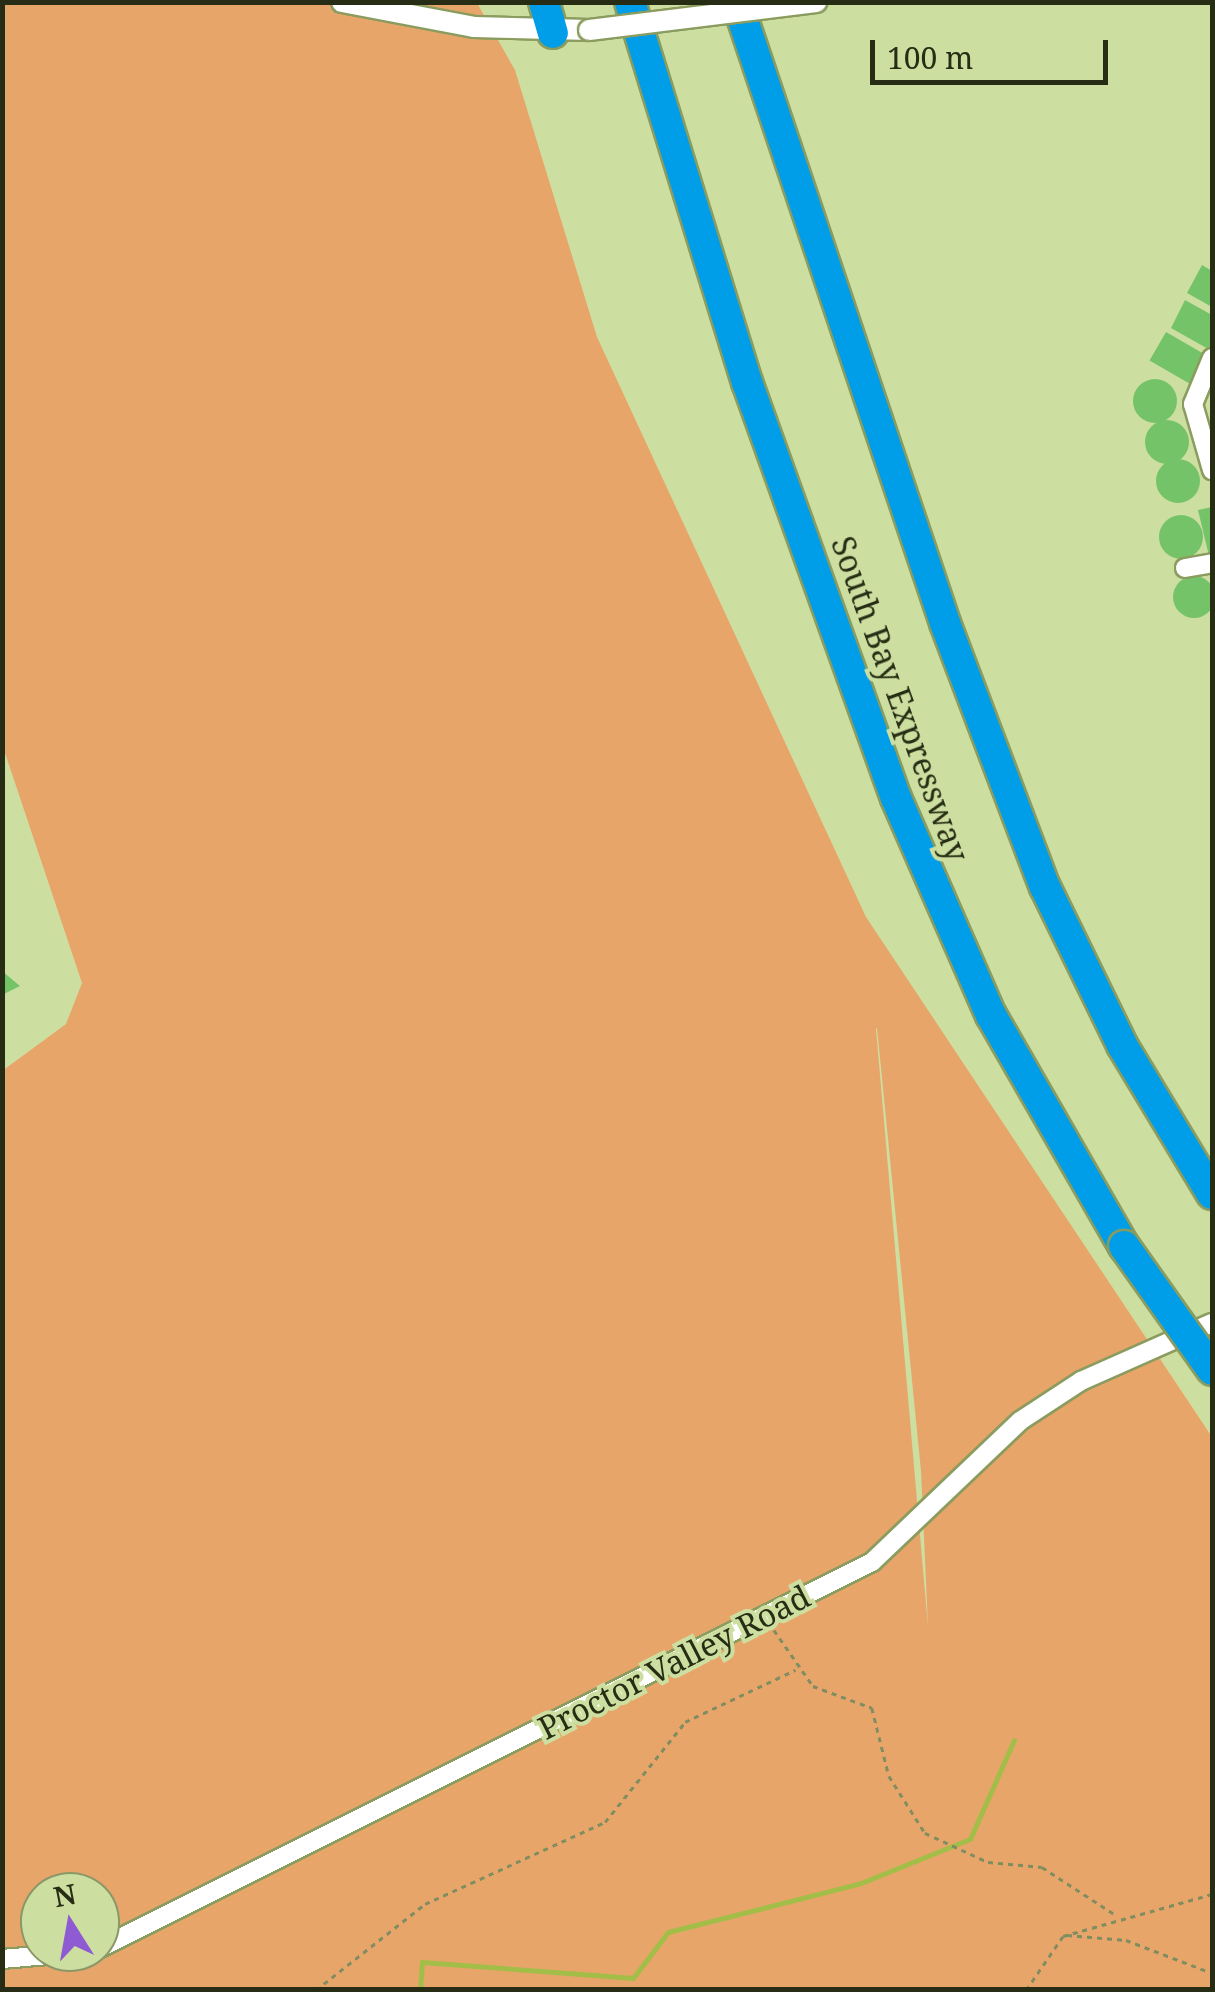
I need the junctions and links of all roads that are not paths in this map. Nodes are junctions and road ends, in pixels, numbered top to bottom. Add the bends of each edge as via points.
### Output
1 (342, 2) edge
2 (544, 2) edge
3 (630, 2) edge
4 (737, 2) edge
5 (816, 2) edge
6 (552, 33) junction
7 (1212, 358) edge
8 (1212, 470) edge
9 (1212, 562) edge
10 (1185, 568) dead end
11 (1212, 1194) edge
12 (1212, 1323) edge
13 (1212, 1370) edge
14 (120, 1938) edge

1 - 6 street
2 - 6 highway
3 - 13 highway, South Bay Expressway, bridge via 747,382 896,798 991,1015 1124,1246
4 - 11 highway via 945,623 1046,887 1122,1045
5 - 6 street, bridge
7 - 8 street via 1192,404
9 - 10 street
12 - 14 street, Proctor Valley Road via 1035,1411 872,1562

